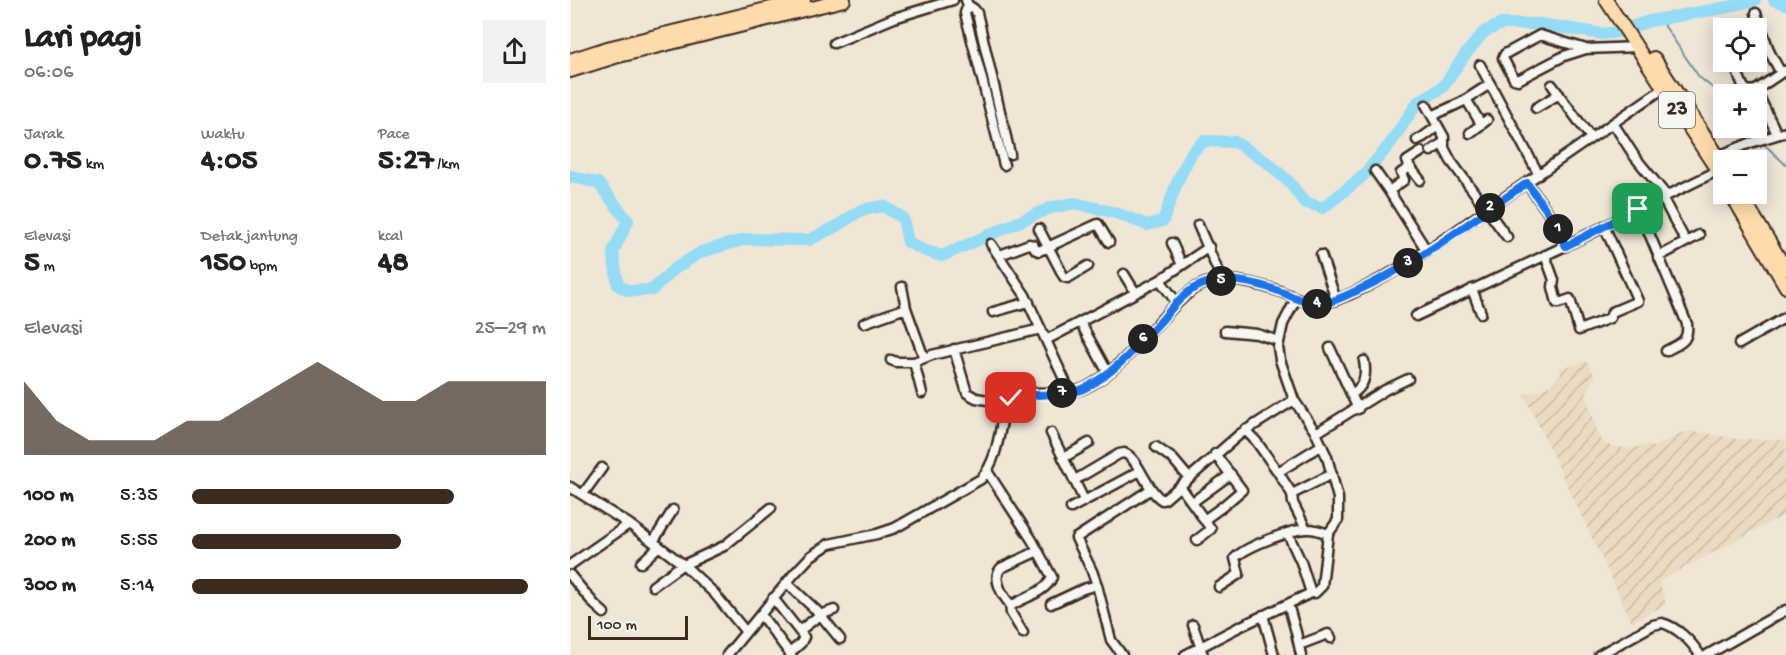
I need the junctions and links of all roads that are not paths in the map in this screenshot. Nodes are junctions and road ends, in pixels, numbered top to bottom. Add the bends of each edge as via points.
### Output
1 (804, 0) edge
2 (844, 0) edge
3 (953, 0) edge
4 (1606, 0) edge
5 (1616, 0) edge
6 (967, 3) edge
7 (1756, 13) dead end
8 (1622, 16) junction
9 (1756, 18) edge
10 (1637, 40) junction
11 (1558, 42) junction
12 (834, 43) dead end
13 (1767, 47) edge
14 (1586, 49) junction
15 (1564, 56) junction
16 (570, 60) edge
17 (1480, 65) dead end
18 (570, 70) edge
19 (1784, 72) edge
20 (1738, 74) dead end
21 (993, 84) junction
22 (1490, 84) junction
23 (1743, 84) edge
24 (1765, 84) edge
25 (1552, 85) dead end
26 (983, 86) junction
27 (1664, 88) junction
28 (1559, 94) junction
29 (1466, 99) junction
30 (1426, 105) dead end
31 (1536, 108) dead end
32 (1767, 114) edge
33 (1432, 116) junction
34 (1613, 123) junction
35 (1438, 126) junction
36 (1786, 132) edge
37 (1470, 133) dead end
38 (1777, 135) junction
39 (1591, 138) junction
40 (1417, 140) dead end
41 (1444, 142) junction
42 (1742, 150) edge
43 (1431, 151) dead end
44 (1421, 152) dead end
45 (1010, 154) dead end
46 (1713, 156) edge
47 (1713, 157) edge
48 (1004, 165) dead end
49 (1410, 167) junction
50 (1376, 171) dead end
51 (1713, 172) edge
52 (1539, 175) junction
53 (1420, 180) dead end
54 (1527, 183) junction
55 (1389, 190) junction
56 (1664, 196) junction
57 (1737, 204) edge
58 (1747, 204) edge
59 (1638, 209) junction
60 (1487, 210) junction
61 (1198, 225) dead end
62 (1604, 226) junction
63 (1039, 229) dead end
64 (1699, 235) dead end
65 (1507, 237) dead end
66 (1109, 242) dead end
67 (1686, 242) junction
68 (1172, 243) dead end
69 (991, 244) dead end
70 (1566, 246) junction
71 (1209, 247) junction
72 (1047, 248) junction
73 (1427, 251) junction
74 (1000, 255) junction
75 (1321, 255) dead end
76 (1545, 255) junction
77 (1658, 257) junction
78 (1182, 265) junction
79 (1088, 266) dead end
80 (1786, 269) edge
81 (1124, 274) dead end
82 (1160, 280) junction
83 (1222, 280) junction
84 (902, 287) dead end
85 (1786, 287) edge
86 (1472, 289) junction
87 (1136, 292) junction
88 (1296, 298) junction
89 (1336, 300) junction
90 (1029, 302) junction
91 (1177, 303) junction
92 (906, 308) junction
93 (993, 312) dead end
94 (1482, 313) dead end
95 (1416, 316) dead end
96 (1786, 317) edge
97 (1080, 322) junction
98 (864, 323) dead end
99 (1041, 329) junction
100 (1225, 331) dead end
101 (1046, 340) junction
102 (1279, 341) junction
103 (1738, 344) dead end
104 (1330, 348) dead end
105 (954, 349) junction
106 (1666, 351) dead end
107 (924, 358) junction
108 (891, 360) dead end
109 (1364, 361) dead end
110 (914, 362) junction
111 (1108, 373) junction
112 (1408, 379) dead end
113 (1070, 392) junction
114 (922, 393) dead end
115 (1351, 395) junction
116 (1294, 400) junction
117 (1005, 408) junction
118 (1358, 409) junction
119 (1245, 430) junction
120 (1051, 433) dead end
121 (1316, 433) junction
122 (1089, 443) dead end
123 (1322, 445) junction
124 (1156, 447) dead end
125 (1215, 454) junction
126 (1063, 458) junction
127 (602, 468) dead end
128 (987, 471) junction
129 (1140, 471) junction
130 (1278, 472) junction
131 (1231, 474) junction
132 (1332, 474) junction
133 (1189, 478) junction
134 (1075, 480) junction
135 (1180, 486) junction
136 (570, 487) edge
137 (1151, 489) junction
138 (584, 494) junction
139 (1292, 494) junction
140 (1084, 500) junction
141 (1194, 501) dead end
142 (771, 508) dead end
143 (1071, 508) dead end
144 (673, 510) dead end
145 (1204, 520) junction
146 (629, 524) junction
147 (1306, 529) junction
148 (1287, 534) junction
149 (1328, 534) junction
150 (1197, 540) dead end
151 (656, 544) junction
152 (1035, 546) junction
153 (641, 563) dead end
154 (570, 565) edge
155 (684, 565) junction
156 (570, 575) edge
157 (787, 583) junction
158 (1096, 585) junction
159 (653, 586) dead end
160 (1218, 587) dead end
161 (1311, 593) junction
162 (773, 598) junction
163 (1010, 604) junction
164 (1052, 604) dead end
165 (1288, 604) junction
166 (834, 609) dead end
167 (1786, 609) edge
168 (604, 613) dead end
169 (761, 615) junction
170 (820, 615) junction
171 (1263, 615) junction
172 (1193, 625) dead end
173 (799, 631) junction
174 (746, 632) junction
175 (1023, 633) dead end
176 (1331, 638) dead end
177 (840, 639) dead end
178 (1299, 645) junction
179 (1202, 652) edge
180 (1717, 652) edge
181 (790, 654) edge
182 (727, 655) edge
183 (1122, 655) edge
184 (1185, 655) edge
185 (1274, 655) edge
186 (1301, 655) edge
187 (1599, 655) edge
188 (1700, 655) edge
189 (1707, 655) edge

1 - 16 highway
2 - 18 highway
3 - 12 street via 894,18
4 - 8 highway, 23
5 - 8 highway, 23
6 - 21 street via 977,13
6 - 26 street via 965,14
7 - 9 street
8 - 10 highway, 23
10 - 14 street
10 - 27 highway, 23
10 - 46 highway, 23
11 - 14 street
11 - 15 street
11 - 15 street via 1536,36 1505,54 1504,61 1518,80
13 - 19 street
14 - 15 street
17 - 22 street
19 - 24 street
20 - 23 street
21 - 26 street
21 - 45 street
22 - 29 street
22 - 52 street
25 - 28 street
26 - 48 street
27 - 34 street
27 - 47 highway, 23
28 - 31 street
28 - 39 street
29 - 33 street
29 - 37 street via 1484,122
30 - 33 street
32 - 38 street
33 - 35 street
34 - 39 street
34 - 56 street
35 - 40 street
35 - 41 street
36 - 38 street
38 - 42 street via 1750,143
39 - 52 street
41 - 43 street
41 - 60 street via 1451,161
44 - 49 street via 1407,161
49 - 53 street
49 - 55 street via 1401,173 1403,182
50 - 55 street
51 - 56 street
52 - 54 street
54 - 60 street
54 - 70 street
55 - 73 street
56 - 59 street
56 - 67 street
57 - 85 highway
58 - 80 highway
59 - 62 street
59 - 77 street
60 - 65 street
60 - 73 street
61 - 71 street
62 - 70 street
62 - 76 street via 1639,304 1612,312 1610,318 1579,330 1570,300 1557,303
63 - 72 street
64 - 67 street
66 - 72 street via 1098,224
67 - 77 street
68 - 78 street
69 - 74 street
70 - 76 street
71 - 78 street
71 - 83 street
72 - 74 street via 1039,250 1029,244
72 - 79 street via 1064,278
73 - 89 street
74 - 90 street
75 - 89 street
76 - 86 street
77 - 106 street via 1688,329 1686,339
78 - 82 street
81 - 87 street
82 - 87 street
82 - 91 street
83 - 88 street via 1257,285
83 - 91 street via 1194,288
84 - 92 street
86 - 94 street
86 - 95 street
87 - 97 street
88 - 89 street via 1318,304
88 - 102 street
90 - 93 street
90 - 99 street
91 - 111 street
92 - 98 street
92 - 107 street
96 - 103 street
97 - 101 street
97 - 111 street
99 - 101 street
99 - 105 street
100 - 102 street
101 - 113 street
102 - 116 street via 1280,360
104 - 115 street
105 - 107 street
105 - 117 street via 967,393
107 - 110 street
108 - 110 street
109 - 115 street via 1365,380
110 - 114 street
111 - 113 street via 1088,387
112 - 118 street
113 - 117 street via 1023,395 1011,398
115 - 118 street
116 - 119 street
116 - 121 street
117 - 128 street
118 - 121 street
119 - 125 street
119 - 130 street
120 - 126 street
121 - 123 street
122 - 126 street
123 - 130 street
123 - 132 street
124 - 133 street
125 - 131 street
125 - 133 street
126 - 134 street
127 - 138 street
128 - 152 street
128 - 157 street via 970,487 895,528 824,547
129 - 134 street via 1132,457 1124,453
129 - 137 street
129 - 140 street
130 - 139 street
131 - 141 street
131 - 145 street via 1242,491
132 - 139 street
132 - 149 street via 1339,518
133 - 135 street
134 - 140 street
135 - 137 street via 1162,500
135 - 145 street
136 - 138 street
137 - 158 street via 1076,538
138 - 146 street
139 - 147 street
140 - 143 street
142 - 155 street via 724,546
144 - 151 street
145 - 150 street via 1211,530
146 - 151 street
146 - 154 street
147 - 148 street
147 - 149 street
148 - 160 street via 1239,554 1235,558 1239,574
148 - 161 street
149 - 161 street via 1322,586
151 - 153 street
151 - 155 street
152 - 163 street via 998,572 997,580
152 - 163 street via 1051,575 1050,582
155 - 159 street
155 - 174 street via 703,580
156 - 168 street
157 - 162 street
157 - 170 street
158 - 164 street
158 - 183 street via 1111,640
161 - 165 street
162 - 169 street
162 - 173 street
163 - 175 street
165 - 171 street
165 - 178 street
166 - 170 street
167 - 180 street
169 - 174 street
169 - 181 street
170 - 173 street
170 - 177 street
171 - 179 street
171 - 185 street
172 - 179 street
173 - 181 street via 804,637
174 - 182 street
176 - 178 street via 1328,633
178 - 186 street
179 - 184 street
180 - 189 street
187 - 188 street via 1662,623 1688,639

